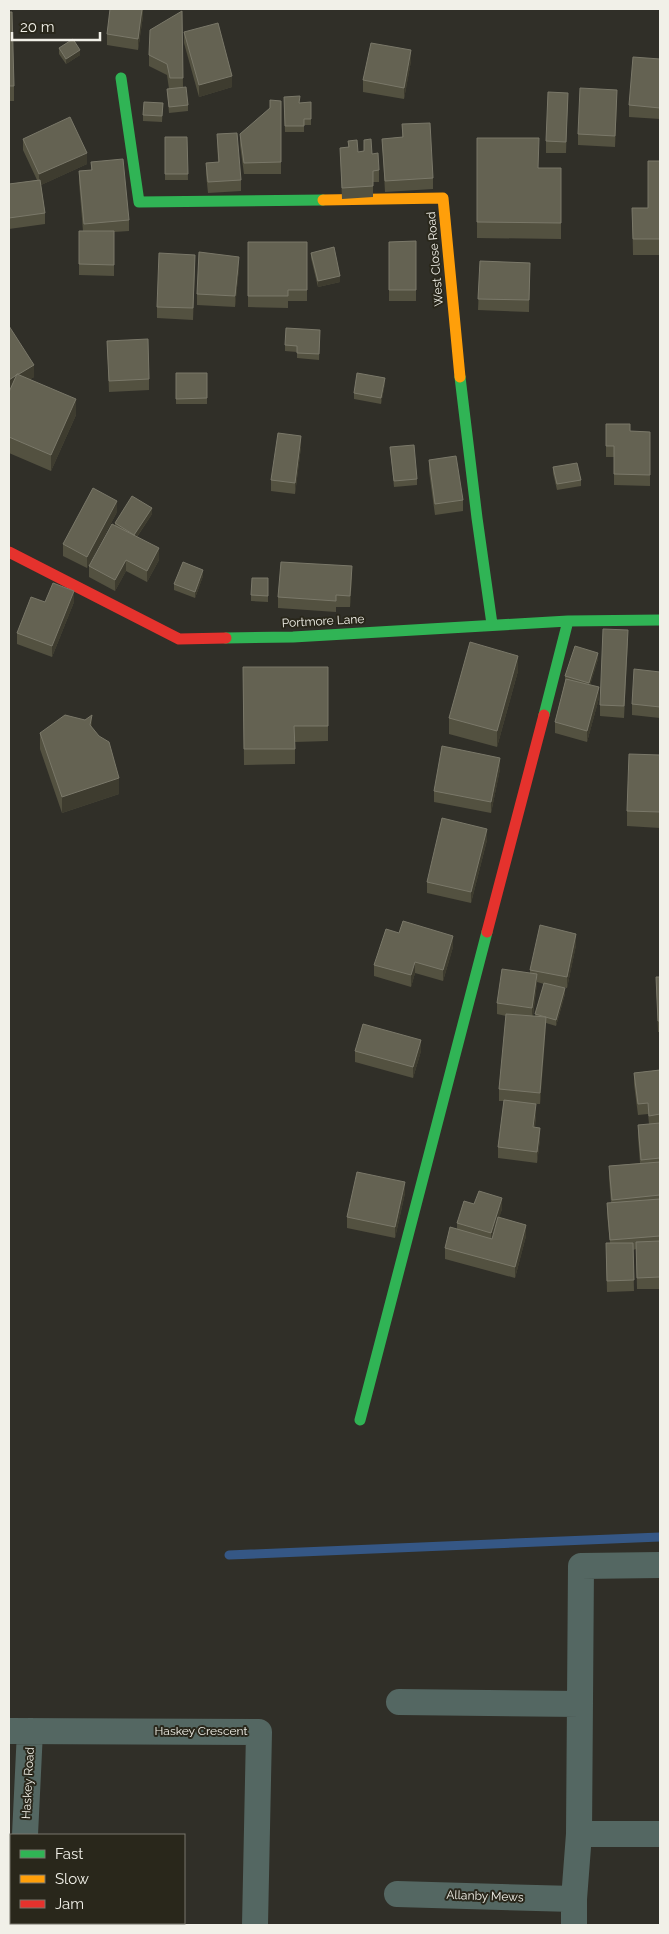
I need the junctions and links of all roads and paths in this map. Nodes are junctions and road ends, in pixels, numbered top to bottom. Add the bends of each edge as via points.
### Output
1 (121, 78) dead end
2 (9, 552) edge
3 (660, 620) edge
4 (568, 621) junction
5 (492, 624) junction
6 (360, 1420) dead end
7 (660, 1565) edge
8 (399, 1702) dead end
9 (580, 1704) junction
10 (20, 1731) edge
11 (25, 1834) edge
12 (580, 1834) junction
13 (660, 1834) edge
14 (397, 1894) dead end
15 (574, 1899) junction
16 (255, 1925) edge
17 (574, 1925) edge

1 - 5 street, West Close Road via 139,202 443,198 461,386
2 - 5 street, Portmore Lane via 179,639 294,637
3 - 4 street, Portmore Lane
4 - 5 street, Portmore Lane
4 - 6 street
7 - 9 street via 582,1566
8 - 9 street
9 - 12 street
10 - 11 street, Haskey Road
10 - 16 street, Haskey Crescent via 259,1732
12 - 13 street
12 - 15 street
14 - 15 street, Allanby Mews
15 - 17 street

